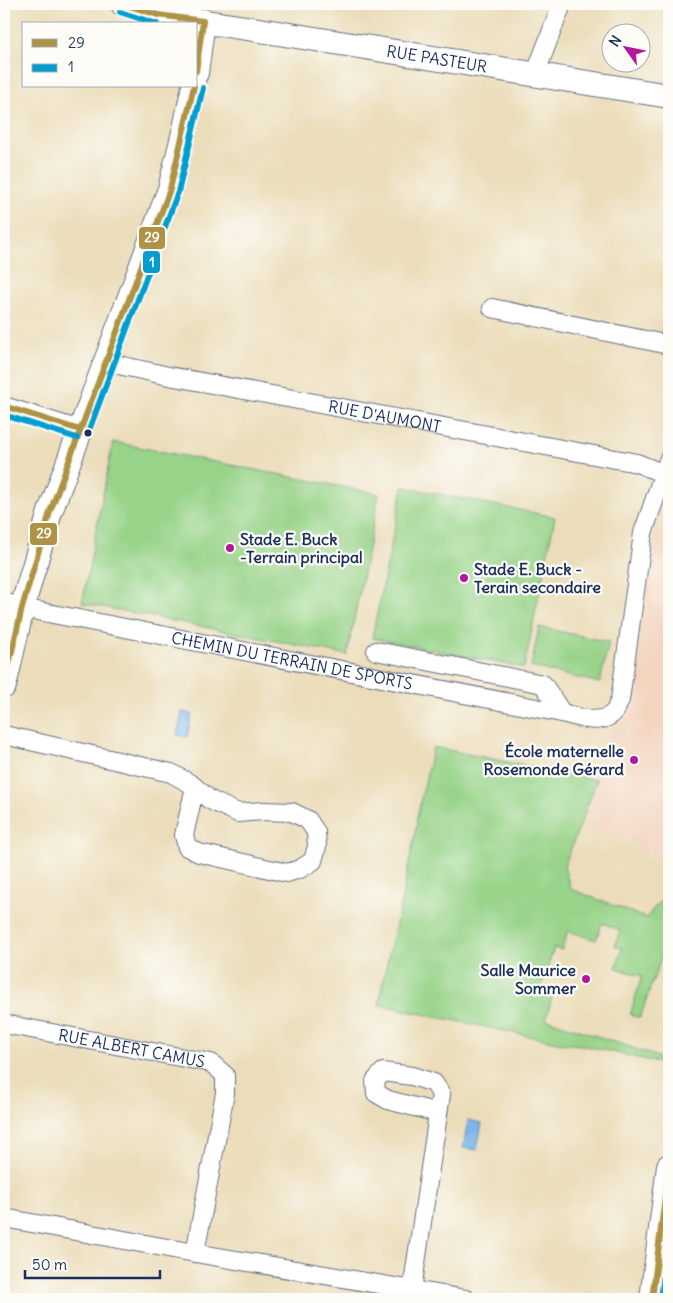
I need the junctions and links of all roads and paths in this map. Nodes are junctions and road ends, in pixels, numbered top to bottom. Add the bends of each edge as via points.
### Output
1 (123, 4) edge
2 (562, 4) edge
3 (203, 21) junction
4 (198, 58) edge
5 (535, 75) junction
6 (194, 88) edge
7 (669, 96) edge
8 (492, 308) dead end
9 (669, 345) edge
10 (105, 362) junction
11 (4, 406) edge
12 (80, 430) junction
13 (666, 466) edge
14 (13, 605) edge
15 (376, 651) dead end
16 (4, 686) edge
17 (562, 713) junction
18 (4, 735) edge
19 (195, 787) junction
20 (4, 1024) edge
21 (438, 1113) dead end
22 (669, 1166) edge
23 (4, 1218) edge
24 (196, 1253) junction
25 (412, 1290) junction
26 (466, 1299) edge
27 (652, 1299) edge

1 - 3 street, RUE PASTEUR via 158,15
2 - 5 street
3 - 4 street
3 - 5 street, RUE PASTEUR
5 - 7 street, RUE PASTEUR
6 - 10 street via 170,188
8 - 9 street
10 - 12 street
10 - 13 street, RUE D'AUMONT via 636,463
11 - 12 street
12 - 14 street
13 - 17 street, CHEMIN DU TERRAIN DE SPORTS via 643,533 620,700 614,712 603,719 588,720
14 - 16 street
14 - 17 street, CHEMIN DU TERRAIN DE SPORTS
15 - 17 street, CHEMIN DU TERRAIN DE SPORTS via 543,684
18 - 19 street via 171,773
19 - 19 street via 210,800 238,813 292,812 308,820 316,832 313,861 300,870 287,873 198,853 186,847 184,835
20 - 24 street, RUE ALBERT CAMUS via 211,1063 225,1075 225,1093
21 - 25 street
22 - 27 street
23 - 24 street
24 - 25 street
25 - 26 street

